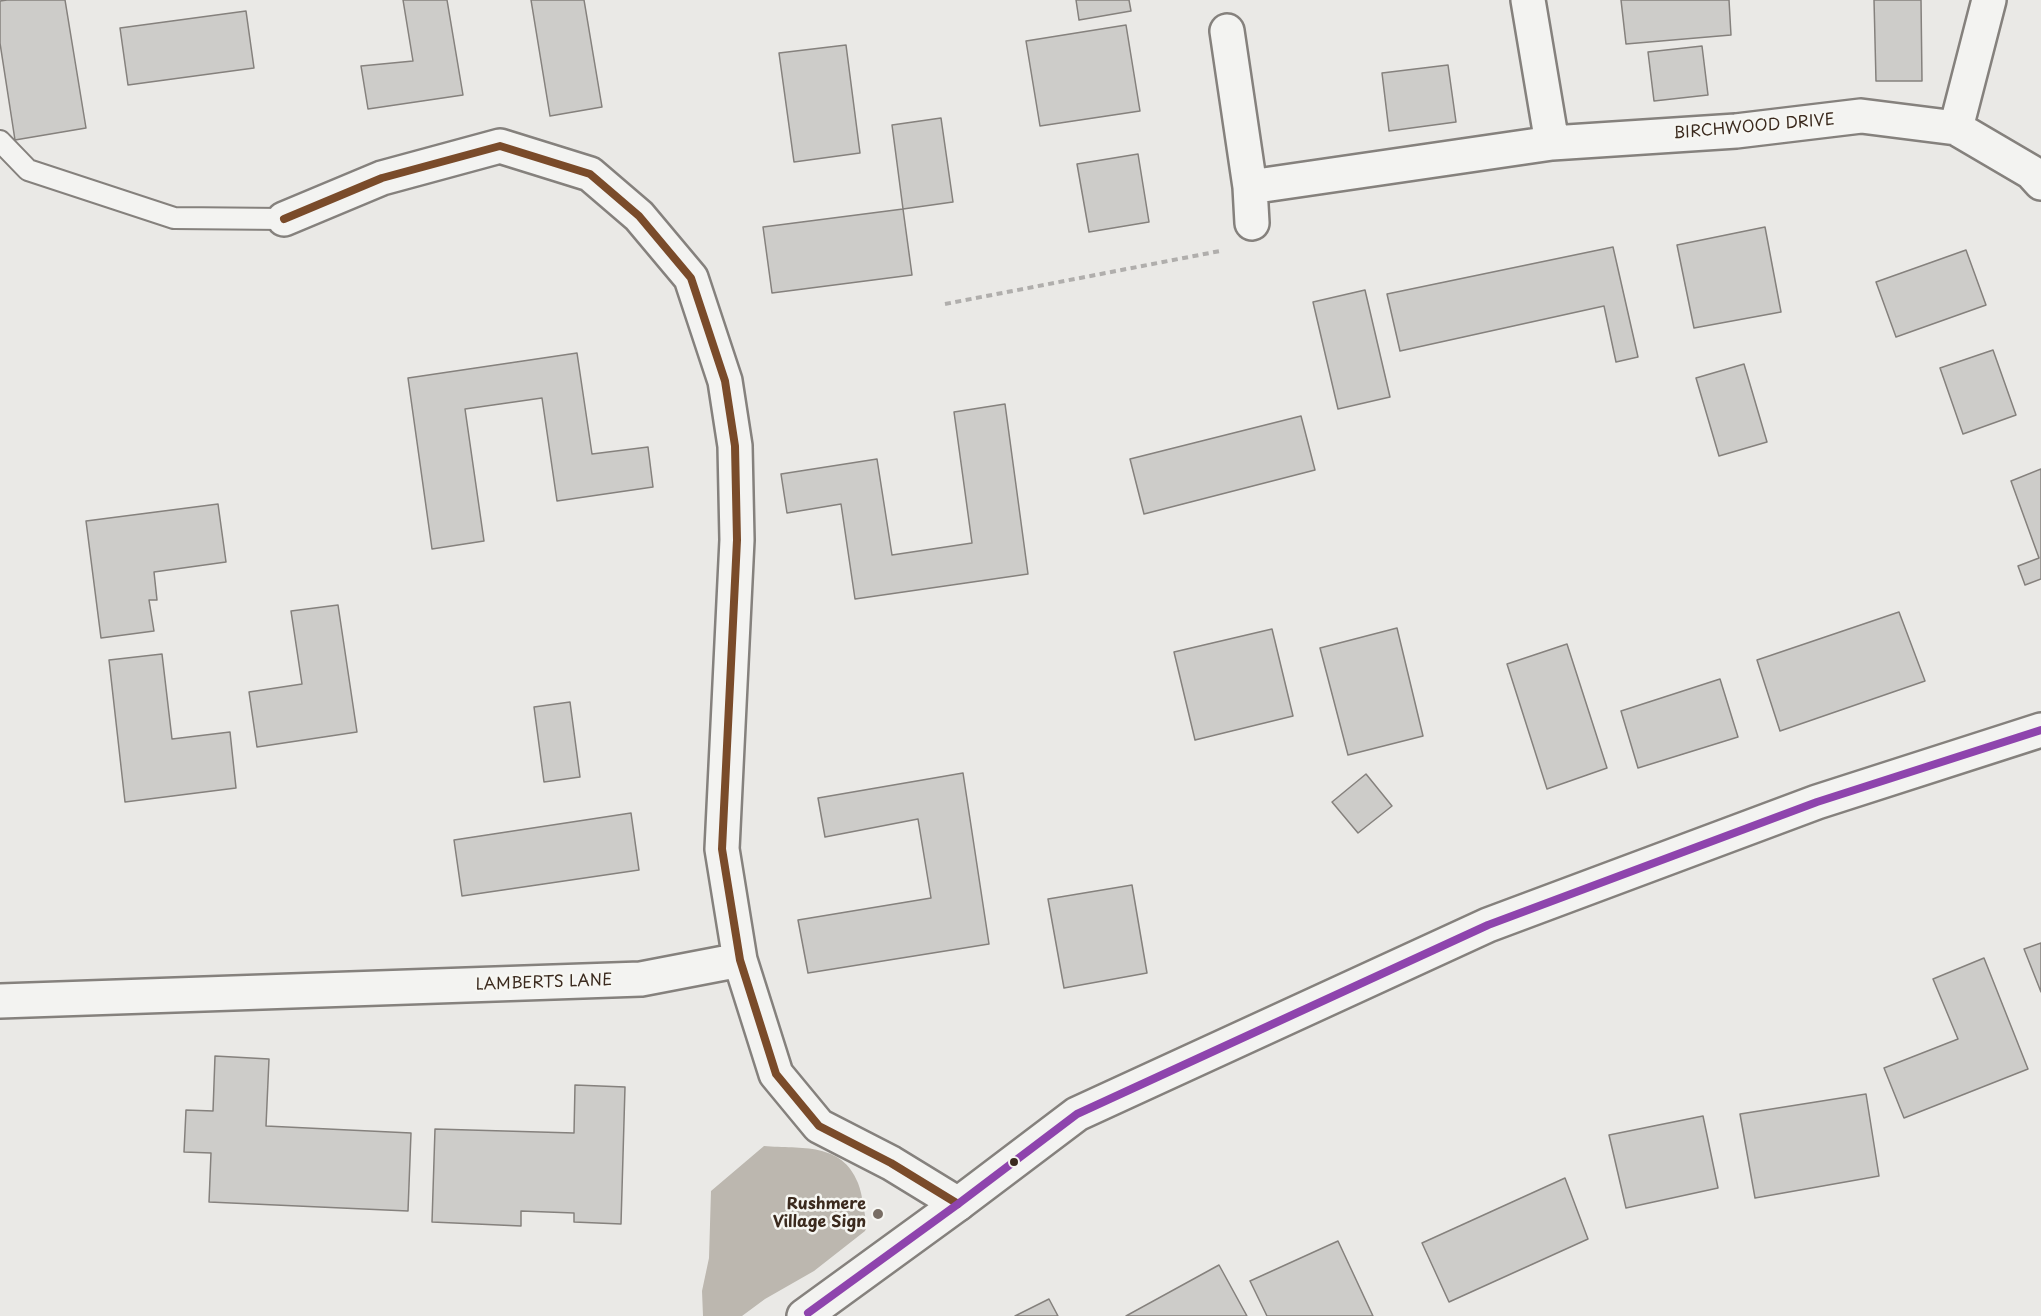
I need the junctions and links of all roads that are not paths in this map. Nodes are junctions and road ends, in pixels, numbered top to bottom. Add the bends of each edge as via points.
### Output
1 (1528, 0) edge
2 (1989, 0) edge
3 (1227, 31) dead end
4 (1956, 128) junction
5 (0, 141) edge
6 (1552, 143) junction
7 (2041, 183) edge
8 (1250, 187) junction
9 (284, 219) joint
10 (1252, 223) road end
11 (2041, 730) edge
12 (740, 960) junction
13 (0, 1001) edge
14 (958, 1204) junction
15 (804, 1316) edge

1 - 6 street
2 - 4 street
3 - 8 street
4 - 6 street, BIRCHWOOD DRIVE via 1862,116 1736,131
4 - 7 street, BIRCHWOOD DRIVE via 2031,172
5 - 9 lane via 28,170 174,218
6 - 8 street, BIRCHWOOD DRIVE
8 - 10 street
9 - 12 street via 382,178 500,147 590,174 639,216 691,278 725,381 735,446 737,540 722,849
11 - 14 street via 1817,802 1488,925 1077,1114
12 - 13 street, LAMBERTS LANE via 641,979
12 - 14 street via 776,1074 819,1126
14 - 15 street

